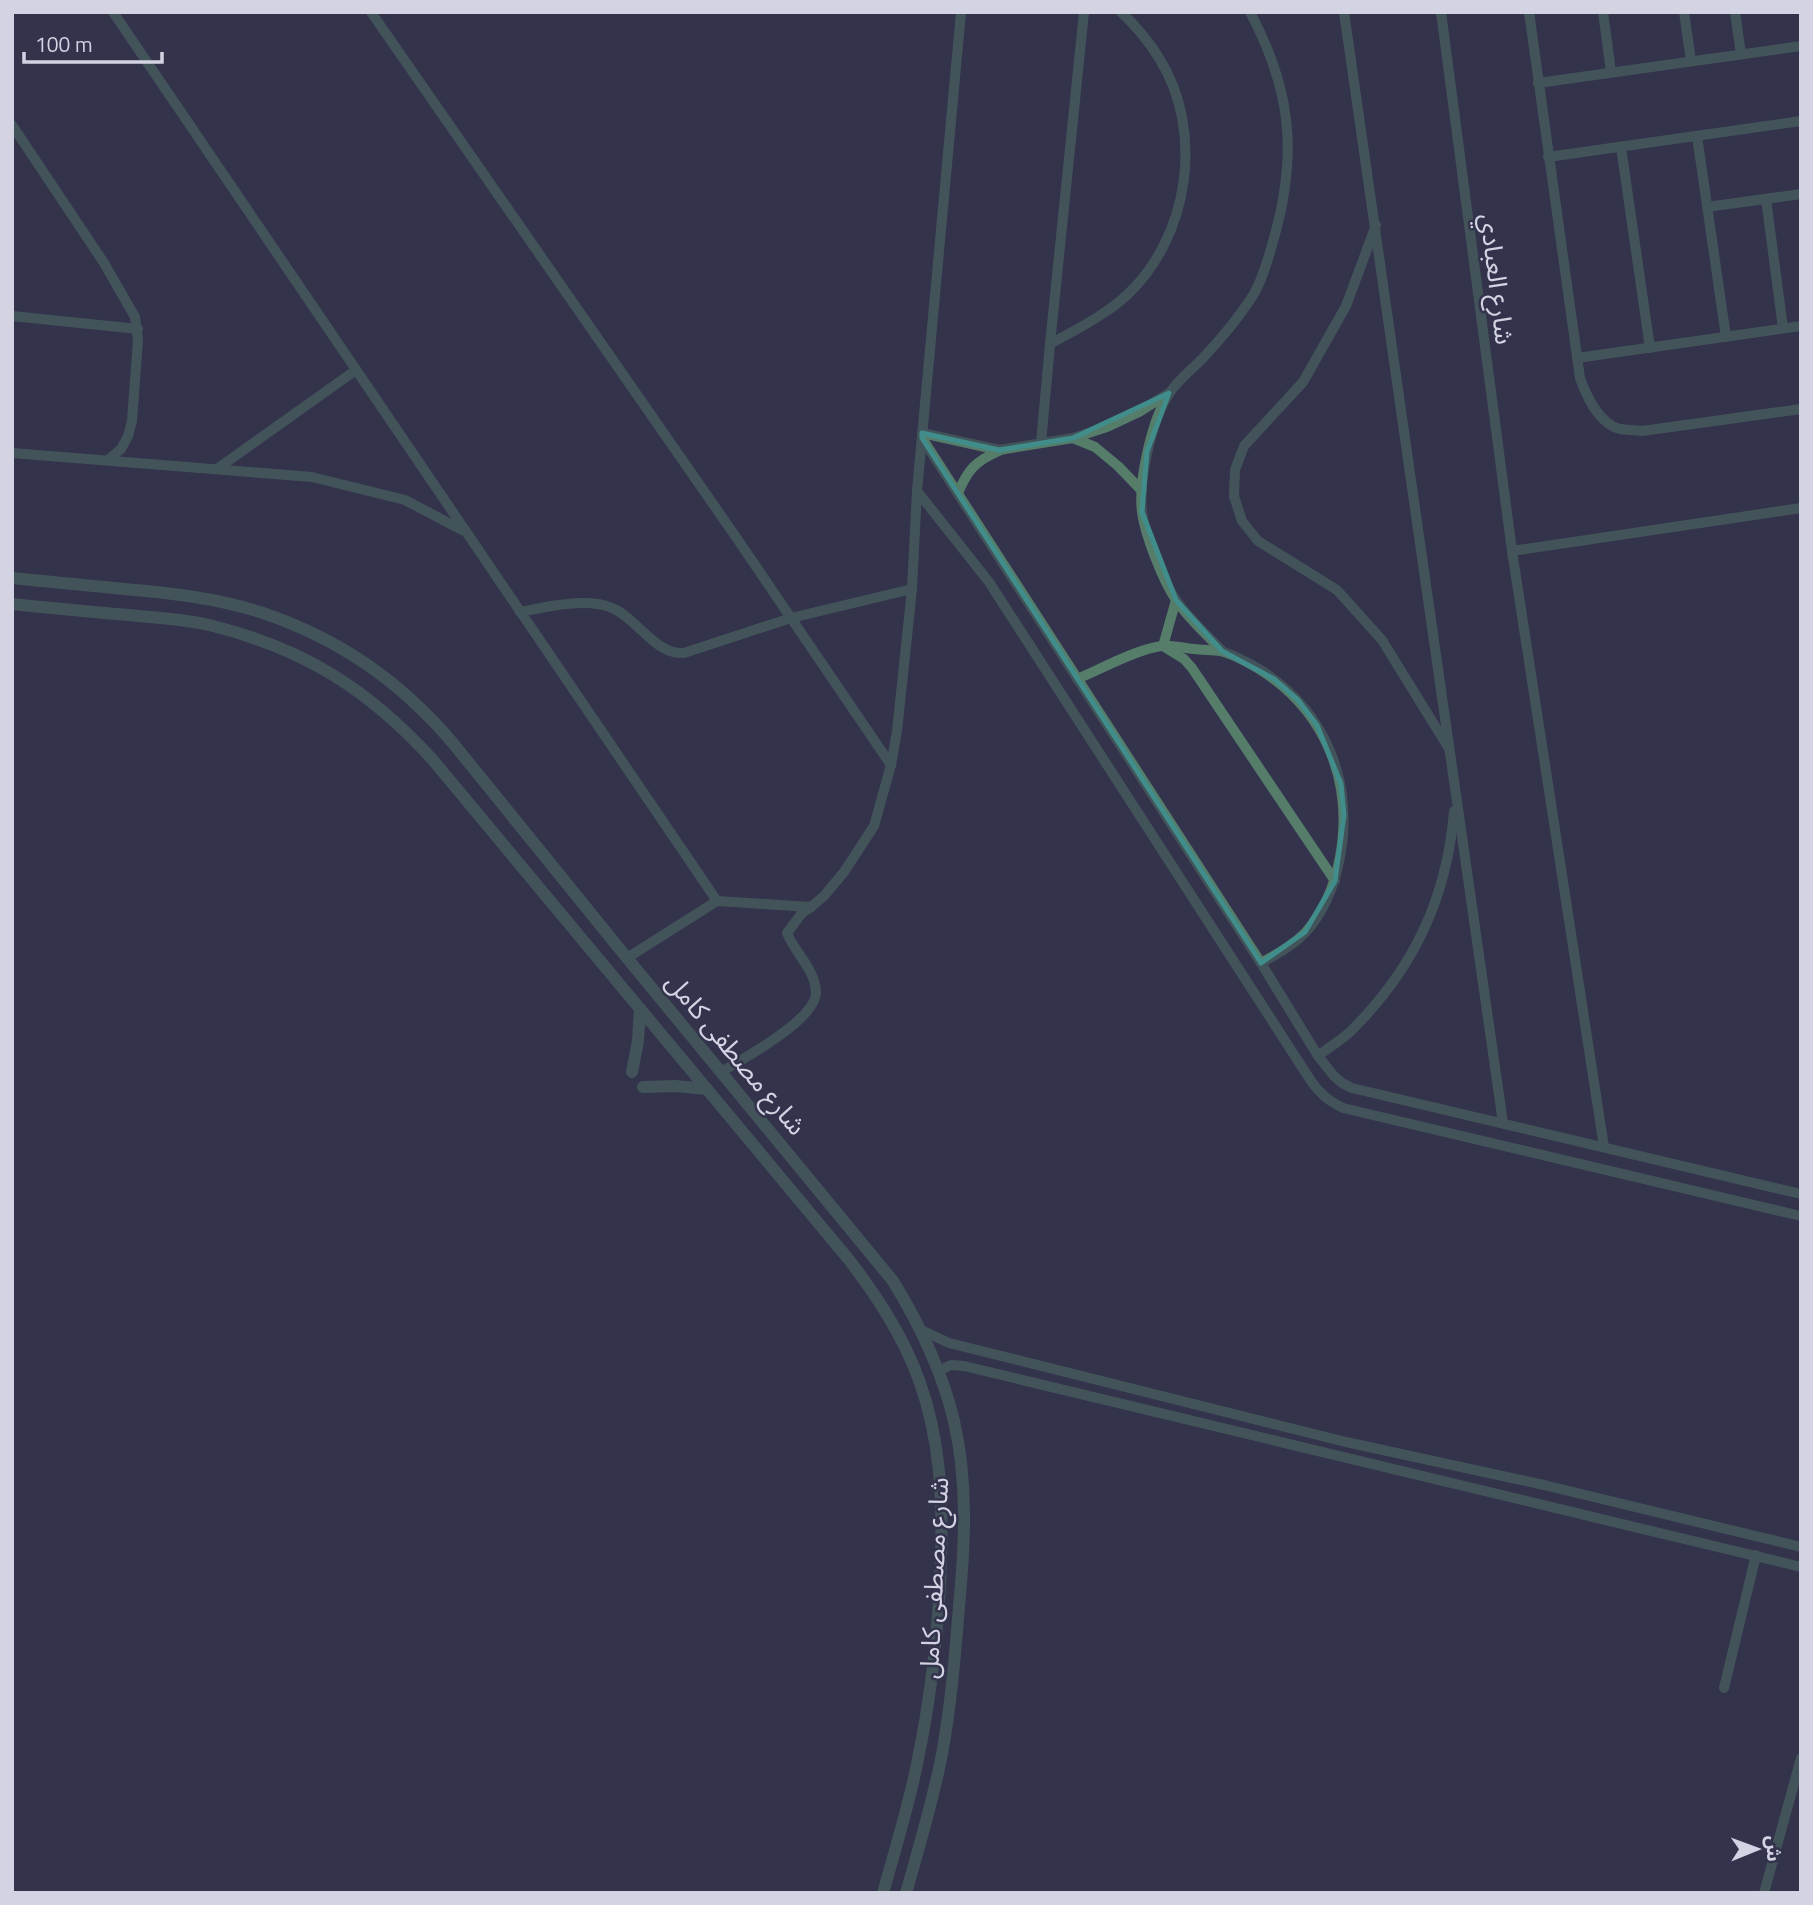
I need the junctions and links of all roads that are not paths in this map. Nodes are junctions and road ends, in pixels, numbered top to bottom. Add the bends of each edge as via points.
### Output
1 (113, 12) edge
2 (371, 12) edge
3 (961, 12) edge
4 (1084, 12) edge
5 (1121, 12) edge
6 (1250, 12) edge
7 (1345, 12) edge
8 (1441, 12) edge
9 (1529, 12) edge
10 (1603, 12) edge
11 (1684, 12) edge
12 (1735, 12) edge
13 (1801, 46) edge
14 (1741, 54) junction
15 (1691, 61) junction
16 (1611, 72) junction
17 (1538, 83) junction
18 (1801, 121) edge
19 (12, 125) edge
20 (1697, 136) junction
21 (1621, 146) junction
22 (1548, 157) junction
23 (1801, 194) edge
24 (1766, 199) junction
25 (1707, 207) junction
26 (1376, 225) junction
27 (12, 316) edge
28 (1801, 326) edge
29 (1783, 328) junction
30 (138, 329) junction
31 (1726, 337) junction
32 (1050, 344) junction
33 (1650, 348) junction
34 (1577, 358) junction
35 (356, 370) junction
36 (1169, 393) junction
37 (1801, 409) edge
38 (922, 435) junction
39 (1073, 438) junction
40 (1041, 443) junction
41 (999, 450) junction
42 (12, 453) edge
43 (108, 460) junction
44 (217, 469) junction
45 (917, 491) junction
46 (1142, 491) junction
47 (958, 493) junction
48 (1801, 508) edge
49 (466, 532) junction
50 (1512, 551) junction
51 (12, 578) edge
52 (912, 589) junction
53 (177, 594) junction
54 (1176, 600) junction
55 (12, 604) edge
56 (520, 612) junction
57 (791, 618) junction
58 (175, 620) junction
59 (1163, 646) junction
60 (1223, 652) junction
61 (1077, 679) junction
62 (1450, 751) junction
63 (891, 765) junction
64 (1456, 792) junction
65 (1335, 881) junction
66 (717, 901) junction
67 (811, 907) junction
68 (627, 958) junction
69 (1261, 963) junction
70 (640, 1009) junction
71 (685, 1028) junction
72 (668, 1042) junction
73 (697, 1042) junction
74 (680, 1056) junction
75 (1318, 1056) junction
76 (632, 1072) dead end
77 (721, 1072) junction
78 (643, 1087) dead end
79 (707, 1089) junction
80 (1503, 1123) junction
81 (1604, 1147) junction
82 (1801, 1194) edge
83 (1801, 1216) edge
84 (921, 1330) junction
85 (938, 1371) junction
86 (1801, 1547) edge
87 (1756, 1555) junction
88 (1801, 1567) edge
89 (939, 1600) junction
90 (960, 1602) junction
91 (1724, 1688) dead end
92 (1800, 1763) edge
93 (883, 1893) edge
94 (906, 1893) edge
95 (1764, 1893) edge

1 - 35 street
2 - 57 street
3 - 38 street
4 - 32 street
5 - 32 street via 1160,60 1175,93 1184,128 1181,201 1163,246 1128,294 1100,317
6 - 36 street via 1281,89 1288,133 1280,217 1254,294 1223,337
7 - 26 street
8 - 50 street, شارع العبادي
9 - 17 street
10 - 16 street
11 - 15 street
12 - 14 street
13 - 14 street
14 - 15 street
15 - 16 street
16 - 17 street
17 - 22 street
18 - 20 street
19 - 30 street via 104,262
20 - 21 street
20 - 25 street
21 - 22 street
21 - 33 street
22 - 34 street
23 - 24 street
24 - 25 street
24 - 29 street
25 - 31 street
26 - 62 street
26 - 62 street via 1346,306 1303,382 1244,446 1235,470 1234,496 1242,521 1258,541 1337,590 1382,640
27 - 30 street
28 - 29 street
29 - 31 street
30 - 43 street via 132,421 121,449
31 - 33 street
32 - 40 street
33 - 34 street
34 - 37 street via 1587,398 1617,428 1642,431
35 - 44 street
35 - 49 street
36 - 39 street via 1139,412
36 - 46 street via 1147,452
38 - 41 street
38 - 45 street
38 - 47 street
39 - 40 street
39 - 46 street via 1095,447
40 - 41 street
41 - 47 street via 966,474
42 - 43 street
43 - 44 street
44 - 49 street via 312,477 405,499
45 - 52 street
45 - 83 street via 989,582 1319,1093 1343,1108
46 - 54 street via 1142,512 1155,557
47 - 61 street
48 - 50 street
49 - 56 street
50 - 81 street, شارع العبادي
51 - 53 street, شارع مصطفى كامل
52 - 57 street
52 - 63 street
53 - 58 street
53 - 68 street, شارع مصطفى كامل via 259,611 300,627 357,657 408,695 452,742
54 - 59 street
54 - 60 street
55 - 58 street, شارع مصطفى كامل
56 - 57 street via 596,603 613,608 674,653
56 - 66 street
57 - 63 street
58 - 70 street, شارع مصطفى كامل via 212,626 293,653 345,682 393,718
59 - 60 street
59 - 61 street
59 - 65 street via 1192,668
60 - 65 street via 1274,679 1298,700 1332,753 1344,815
61 - 69 street
62 - 64 street
63 - 67 street via 874,826 844,872
64 - 75 street via 1451,846 1438,898 1416,947 1387,992 1350,1032
64 - 80 street
65 - 69 street via 1305,932
66 - 67 street
66 - 68 street
67 - 77 street via 787,933 808,966 815,998 785,1032
68 - 71 street, شارع مصطفى كامل
69 - 75 street
70 - 72 street, شارع مصطفى كامل
70 - 76 street
71 - 72 street
71 - 73 street, شارع مصطفى كامل
72 - 74 street, شارع مصطفى كامل
73 - 74 street
73 - 77 street, شارع مصطفى كامل
74 - 79 street, شارع مصطفى كامل
75 - 80 street via 1334,1076 1352,1088
77 - 84 street, شارع مصطفى كامل via 893,1281
78 - 79 street
79 - 89 street, شارع مصطفى كامل via 850,1261 901,1338 919,1380 938,1458 942,1491
80 - 81 street
81 - 82 street
84 - 85 street, شارع مصطفى كامل
84 - 86 street via 949,1343 1333,1439
85 - 87 street via 951,1365 964,1367
85 - 90 street, شارع مصطفى كامل via 961,1461
87 - 88 street
87 - 91 street
89 - 90 street
89 - 93 street, شارع مصطفى كامل via 917,1765
90 - 94 street, شارع مصطفى كامل via 942,1752
92 - 95 street

